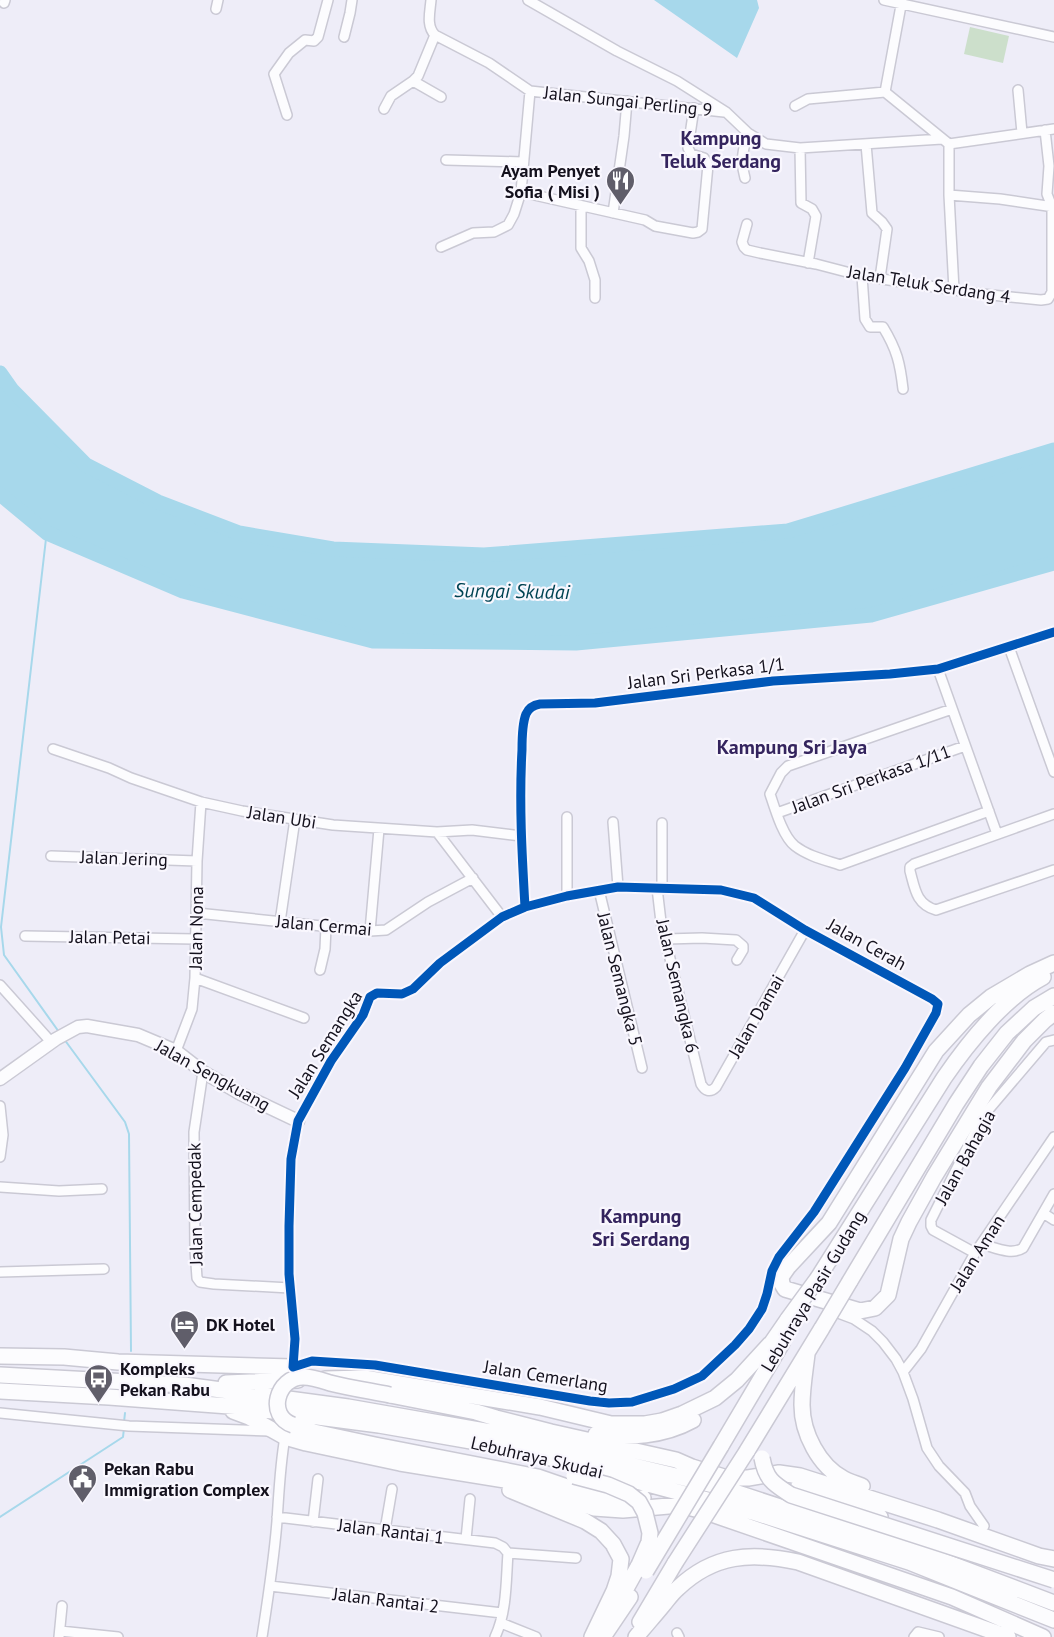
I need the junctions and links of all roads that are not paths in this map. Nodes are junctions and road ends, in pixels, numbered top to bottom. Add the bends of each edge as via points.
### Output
1 (328, 0) edge
2 (352, 0) edge
3 (431, 0) edge
4 (528, 0) edge
5 (884, 0) edge
6 (901, 2) edge
7 (435, 35) junction
8 (344, 37) dead end
9 (1054, 37) edge
10 (413, 81) junction
11 (1018, 90) dead end
12 (530, 91) junction
13 (885, 92) junction
14 (441, 97) dead end
15 (627, 101) junction
16 (795, 106) dead end
17 (694, 108) junction
18 (384, 109) dead end
19 (726, 112) junction
20 (287, 115) dead end
21 (1050, 129) edge
22 (747, 133) junction
23 (1022, 134) junction
24 (946, 141) junction
25 (866, 144) junction
26 (800, 148) junction
27 (446, 159) dead end
28 (523, 162) junction
29 (745, 178) dead end
30 (521, 192) junction
31 (949, 195) junction
32 (581, 206) junction
33 (1053, 207) edge
34 (613, 213) junction
35 (747, 224) dead end
36 (441, 247) dead end
37 (808, 263) junction
38 (862, 276) junction
39 (880, 278) junction
40 (954, 290) junction
41 (595, 298) dead end
42 (903, 389) dead end
43 (1054, 632) edge
44 (1009, 647) junction
45 (938, 669) junction
46 (952, 709) junction
47 (965, 746) junction
48 (53, 749) dead end
49 (1054, 772) edge
50 (201, 802) junction
51 (989, 811) junction
52 (777, 813) junction
53 (1054, 814) edge
54 (567, 818) dead end
55 (295, 819) junction
56 (613, 822) dead end
57 (662, 823) dead end
58 (379, 829) junction
59 (437, 832) junction
60 (997, 834) junction
61 (520, 836) junction
62 (51, 856) dead end
63 (197, 861) junction
64 (1054, 870) edge
65 (473, 878) junction
66 (618, 887) junction
67 (659, 888) junction
68 (599, 890) junction
69 (567, 896) junction
70 (525, 907) junction
71 (197, 913) junction
72 (779, 914) joint
73 (502, 917) junction
74 (280, 922) junction
75 (326, 927) junction
76 (805, 930) junction
77 (370, 931) junction
78 (25, 936) dead end
79 (195, 939) junction
80 (666, 939) junction
81 (737, 960) dead end
82 (1054, 963) edge
83 (320, 970) dead end
84 (1054, 972) edge
85 (195, 978) junction
86 (0, 985) edge
87 (1054, 996) edge
88 (938, 1004) joint
89 (1054, 1013) edge
90 (304, 1018) dead end
91 (1054, 1040) edge
92 (54, 1041) junction
93 (176, 1052) junction
94 (642, 1068) dead end
95 (203, 1072) junction
96 (0, 1079) edge
97 (701, 1084) joint
98 (0, 1106) edge
99 (298, 1121) junction
100 (1054, 1137) edge
101 (0, 1157) edge
102 (0, 1187) edge
103 (102, 1189) dead end
104 (1054, 1194) edge
105 (1043, 1213) junction
106 (1054, 1220) edge
107 (978, 1248) junction
108 (104, 1269) dead end
109 (0, 1272) edge
110 (290, 1288) junction
111 (767, 1294) junction
112 (791, 1320) junction
113 (770, 1344) junction
114 (807, 1354) junction
115 (0, 1356) edge
116 (294, 1367) junction
117 (903, 1372) junction
118 (0, 1375) edge
119 (281, 1381) junction
120 (184, 1385) junction
121 (0, 1391) edge
122 (779, 1398) junction
123 (217, 1405) junction
124 (0, 1413) edge
125 (553, 1427) junction
126 (283, 1431) junction
127 (480, 1477) junction
128 (318, 1479) dead end
129 (713, 1485) junction
130 (392, 1489) dead end
131 (699, 1498) junction
132 (470, 1499) dead end
133 (277, 1517) junction
134 (313, 1522) junction
135 (984, 1526) junction
136 (386, 1530) junction
137 (465, 1539) junction
138 (505, 1550) junction
139 (576, 1558) dead end
140 (1054, 1558) edge
141 (798, 1562) junction
142 (643, 1568) junction
143 (1054, 1575) edge
144 (1054, 1580) edge
145 (270, 1586) junction
146 (1054, 1603) edge
147 (62, 1606) dead end
148 (502, 1618) junction
149 (1054, 1620) edge
150 (60, 1634) edge
151 (916, 1634) edge
152 (115, 1637) edge
153 (262, 1637) edge
154 (495, 1637) edge
155 (536, 1637) edge
156 (592, 1637) edge
157 (598, 1637) edge
158 (603, 1637) edge
159 (631, 1637) edge
160 (636, 1637) edge
161 (939, 1637) edge
162 (1008, 1637) edge
163 (1016, 1637) edge
164 (1043, 1637) edge

1 - 20 street via 318,37 314,41 304,40 274,74
2 - 8 street
3 - 7 street via 429,26
4 - 19 street
5 - 6 street
6 - 9 street
6 - 13 street
7 - 10 street
7 - 12 street via 489,63
10 - 14 street
10 - 18 street via 391,96
11 - 23 street
12 - 15 street, Jalan Sungai Perling 9
12 - 28 street
13 - 16 street via 808,99
13 - 24 street
15 - 17 street, Jalan Sungai Perling 9
15 - 34 street
17 - 19 street, Jalan Sungai Perling 9
17 - 34 street via 688,148 708,165 702,229 693,233
19 - 22 street
21 - 23 street
21 - 33 street via 1047,194
22 - 26 street via 766,144
22 - 29 street via 742,151
23 - 24 street
24 - 25 street
24 - 31 street
25 - 26 street
25 - 39 street via 872,213 887,229
26 - 37 street via 801,203 816,216
27 - 28 street
28 - 30 street
30 - 32 street
30 - 36 street via 508,225 494,232 473,233
31 - 33 street
31 - 40 street
32 - 34 street
32 - 41 street via 581,248 595,280
33 - 40 street, Jalan Teluk Serdang 4 via 1052,292 1048,299
35 - 37 street, Jalan Teluk Serdang 4 via 742,242 747,250
37 - 38 street, Jalan Teluk Serdang 4
38 - 39 street, Jalan Teluk Serdang 4
38 - 42 street via 865,319 870,327 883,327 895,347
39 - 40 street, Jalan Teluk Serdang 4
43 - 44 street
44 - 45 street
44 - 49 street
45 - 46 street
45 - 61 street, Jalan Sri Perkasa 1/1 via 773,681 595,703 532,706 526,713 521,758
46 - 47 street
46 - 52 street via 788,766 770,794
47 - 51 street
47 - 52 street, Jalan Sri Perkasa 1/11
48 - 50 street, Jalan Ubi
50 - 55 street, Jalan Ubi
50 - 63 street, Jalan Nona
51 - 52 street via 840,865 794,846
51 - 60 street
53 - 60 street
54 - 69 street
55 - 58 street, Jalan Ubi
55 - 74 street
56 - 66 street
57 - 67 street, Jalan Semangka 6
58 - 59 street, Jalan Ubi
58 - 77 street
59 - 61 street, Jalan Ubi via 472,830
59 - 65 street
60 - 64 street via 910,867 922,903 936,910
61 - 70 street
62 - 63 street, Jalan Jering
63 - 71 street, Jalan Nona
65 - 73 street
65 - 77 street, Jalan Cermai via 386,930
66 - 67 street, Jalan Semangka
66 - 68 street, Jalan Semangka
67 - 72 street, Jalan Semangka via 721,890 754,898
67 - 80 street, Jalan Semangka 6
68 - 69 street, Jalan Semangka
68 - 94 street, Jalan Semangka 5
69 - 70 street, Jalan Semangka
70 - 73 street, Jalan Semangka
71 - 74 street, Jalan Cermai
71 - 79 street, Jalan Nona
72 - 76 street, Jalan Cerah
73 - 99 street, Jalan Semangka via 440,963 413,989 370,997
74 - 75 street, Jalan Cermai
75 - 77 street, Jalan Cermai
75 - 83 street
76 - 88 street, Jalan Cerah
76 - 97 street, Jalan Damai via 716,1087 709,1091
78 - 79 street, Jalan Petai
79 - 85 street, Jalan Nona
80 - 81 street via 736,940 743,946
80 - 97 street, Jalan Semangka 6
82 - 89 highway via 990,997 936,1051 829,1223 781,1277 785,1290 860,1311 875,1308 888,1295 901,1239 934,1177 988,1087 1024,1041
84 - 112 highway, Lebuhraya Pasir Gudang, bridge via 1013,998 963,1051
85 - 90 street
85 - 93 street, Jalan Nona via 192,1009
86 - 92 street
87 - 114 highway, Lebuhraya Pasir Gudang, bridge via 1007,1033 981,1066
88 - 111 street, Jalan Cemerlang via 905,1068 814,1212 779,1257
91 - 107 street, Jalan Bahagia via 1046,1042 983,1116 931,1220 933,1230
92 - 93 street, Jalan Sengkuang via 87,1026 138,1035
92 - 96 street, Jalan Sengkuang
93 - 95 street, Jalan Sengkuang
95 - 99 street, Jalan Sengkuang
95 - 110 street, Jalan Cempedak via 194,1132 197,1278 214,1284
98 - 101 street
99 - 110 street, Jalan Semangka via 291,1159
100 - 107 street, Jalan Aman
102 - 103 street
104 - 105 street
105 - 106 street
105 - 107 street via 1018,1251
107 - 117 street, Jalan Aman via 921,1349
108 - 109 street
110 - 116 street, Jalan Semangka
111 - 116 street, Jalan Cemerlang via 749,1329 702,1376 632,1402 590,1401 375,1365 312,1361
111 - 117 street via 783,1294 854,1318 884,1342
112 - 113 highway
112 - 142 highway, Lebuhraya Pasir Gudang, bridge via 722,1446
113 - 119 highway via 737,1380 714,1398 682,1414 645,1424 611,1424 540,1407 364,1378
113 - 125 highway via 752,1373 730,1396 686,1424 645,1435
114 - 122 highway, Lebuhraya Pasir Gudang
114 - 135 highway via 803,1417 810,1441 829,1468 843,1479 866,1488
115 - 116 highway
116 - 119 highway
117 - 135 street via 927,1448 965,1493
118 - 120 highway, Lebuhraya Skudai
119 - 120 highway
120 - 129 highway, Lebuhraya Skudai via 348,1407 502,1434
121 - 123 highway, Lebuhraya Skudai
122 - 144 highway, bridge via 762,1458 769,1478 791,1495
122 - 159 highway, Lebuhraya Pasir Gudang, bridge
123 - 126 highway
123 - 131 highway, Lebuhraya Skudai via 379,1425 517,1449
124 - 126 street via 129,1426
125 - 126 highway, bridge via 313,1377 297,1377 282,1387 278,1399 285,1421
125 - 140 highway via 727,1478 779,1473 800,1476
126 - 127 highway via 350,1453
126 - 131 highway via 314,1432 538,1477 598,1498
126 - 133 street
126 - 142 highway, bridge via 465,1454 608,1485 629,1494 645,1513 650,1533
127 - 156 highway via 585,1521 613,1544 621,1559 620,1576
127 - 164 highway via 517,1482 594,1508 623,1510 680,1505 952,1597
128 - 134 street
129 - 143 highway via 794,1483 897,1524
129 - 146 highway, Lebuhraya Skudai via 930,1556
130 - 136 street
131 - 149 highway, Lebuhraya Skudai via 909,1562
132 - 137 street
133 - 134 street, Jalan Rantai 1
133 - 145 street
134 - 136 street, Jalan Rantai 1
135 - 140 highway
136 - 137 street, Jalan Rantai 1
137 - 138 street, Jalan Rantai 1 via 495,1543
138 - 139 street, Jalan Rantai 1
138 - 148 street
141 - 160 highway via 744,1556 706,1566 676,1589
141 - 162 highway
141 - 163 highway
142 - 157 highway
142 - 158 highway, Lebuhraya Pasir Gudang
145 - 148 street, Jalan Rantai 2
145 - 153 street
147 - 150 street
148 - 154 street
148 - 155 street, Jalan Rantai 2
150 - 152 street
151 - 161 street

